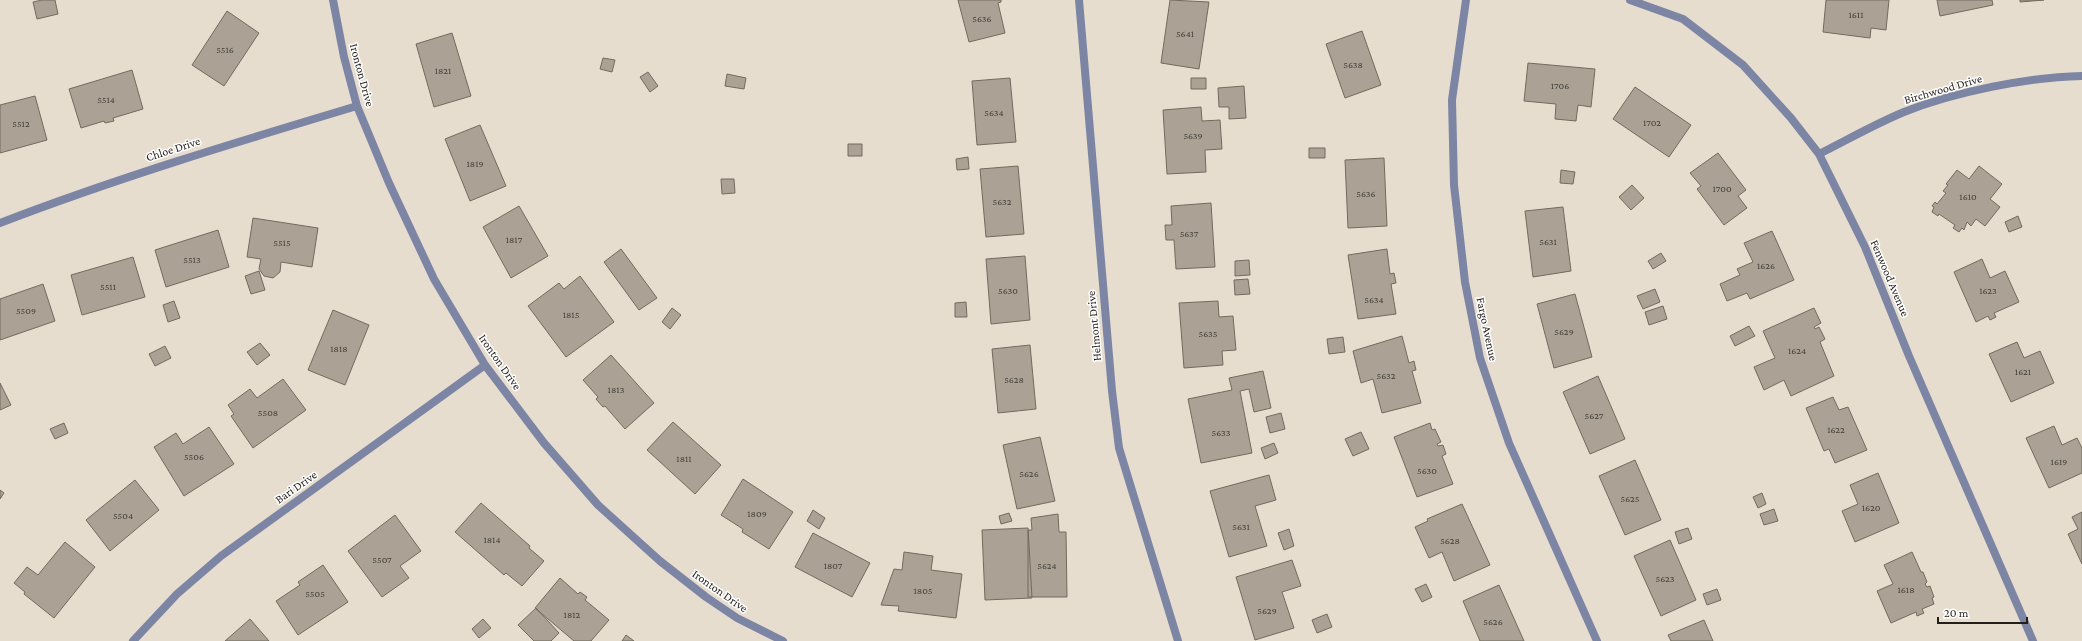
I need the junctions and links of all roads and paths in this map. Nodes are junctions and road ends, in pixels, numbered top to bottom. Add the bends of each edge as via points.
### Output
1 (333, 0) edge
2 (1079, 0) edge
3 (1466, 0) edge
4 (1630, 0) edge
5 (2082, 76) edge
6 (357, 106) junction
7 (1819, 154) junction
8 (0, 223) edge
9 (485, 365) junction
10 (132, 641) edge
11 (783, 641) edge
12 (1178, 641) edge
13 (1597, 641) edge
14 (2033, 641) edge

1 - 6 street, Ironton Drive
2 - 12 street, Helmont Drive via 1119,448
3 - 13 street, Fargo Avenue via 1452,100 1454,185 1464,282 1480,358 1510,443
4 - 7 street, Fenwood Avenue via 1683,19 1743,65 1791,118
5 - 7 street, Birchwood Drive via 1976,90 1904,112
6 - 8 street, Chloe Drive via 183,158 74,194
6 - 9 street, Ironton Drive via 413,238 458,322
7 - 14 street, Fenwood Avenue via 1864,247
9 - 10 street, Bari Drive via 221,556 177,594
9 - 11 street, Ironton Drive via 544,443 598,505 660,561 706,597 737,618

